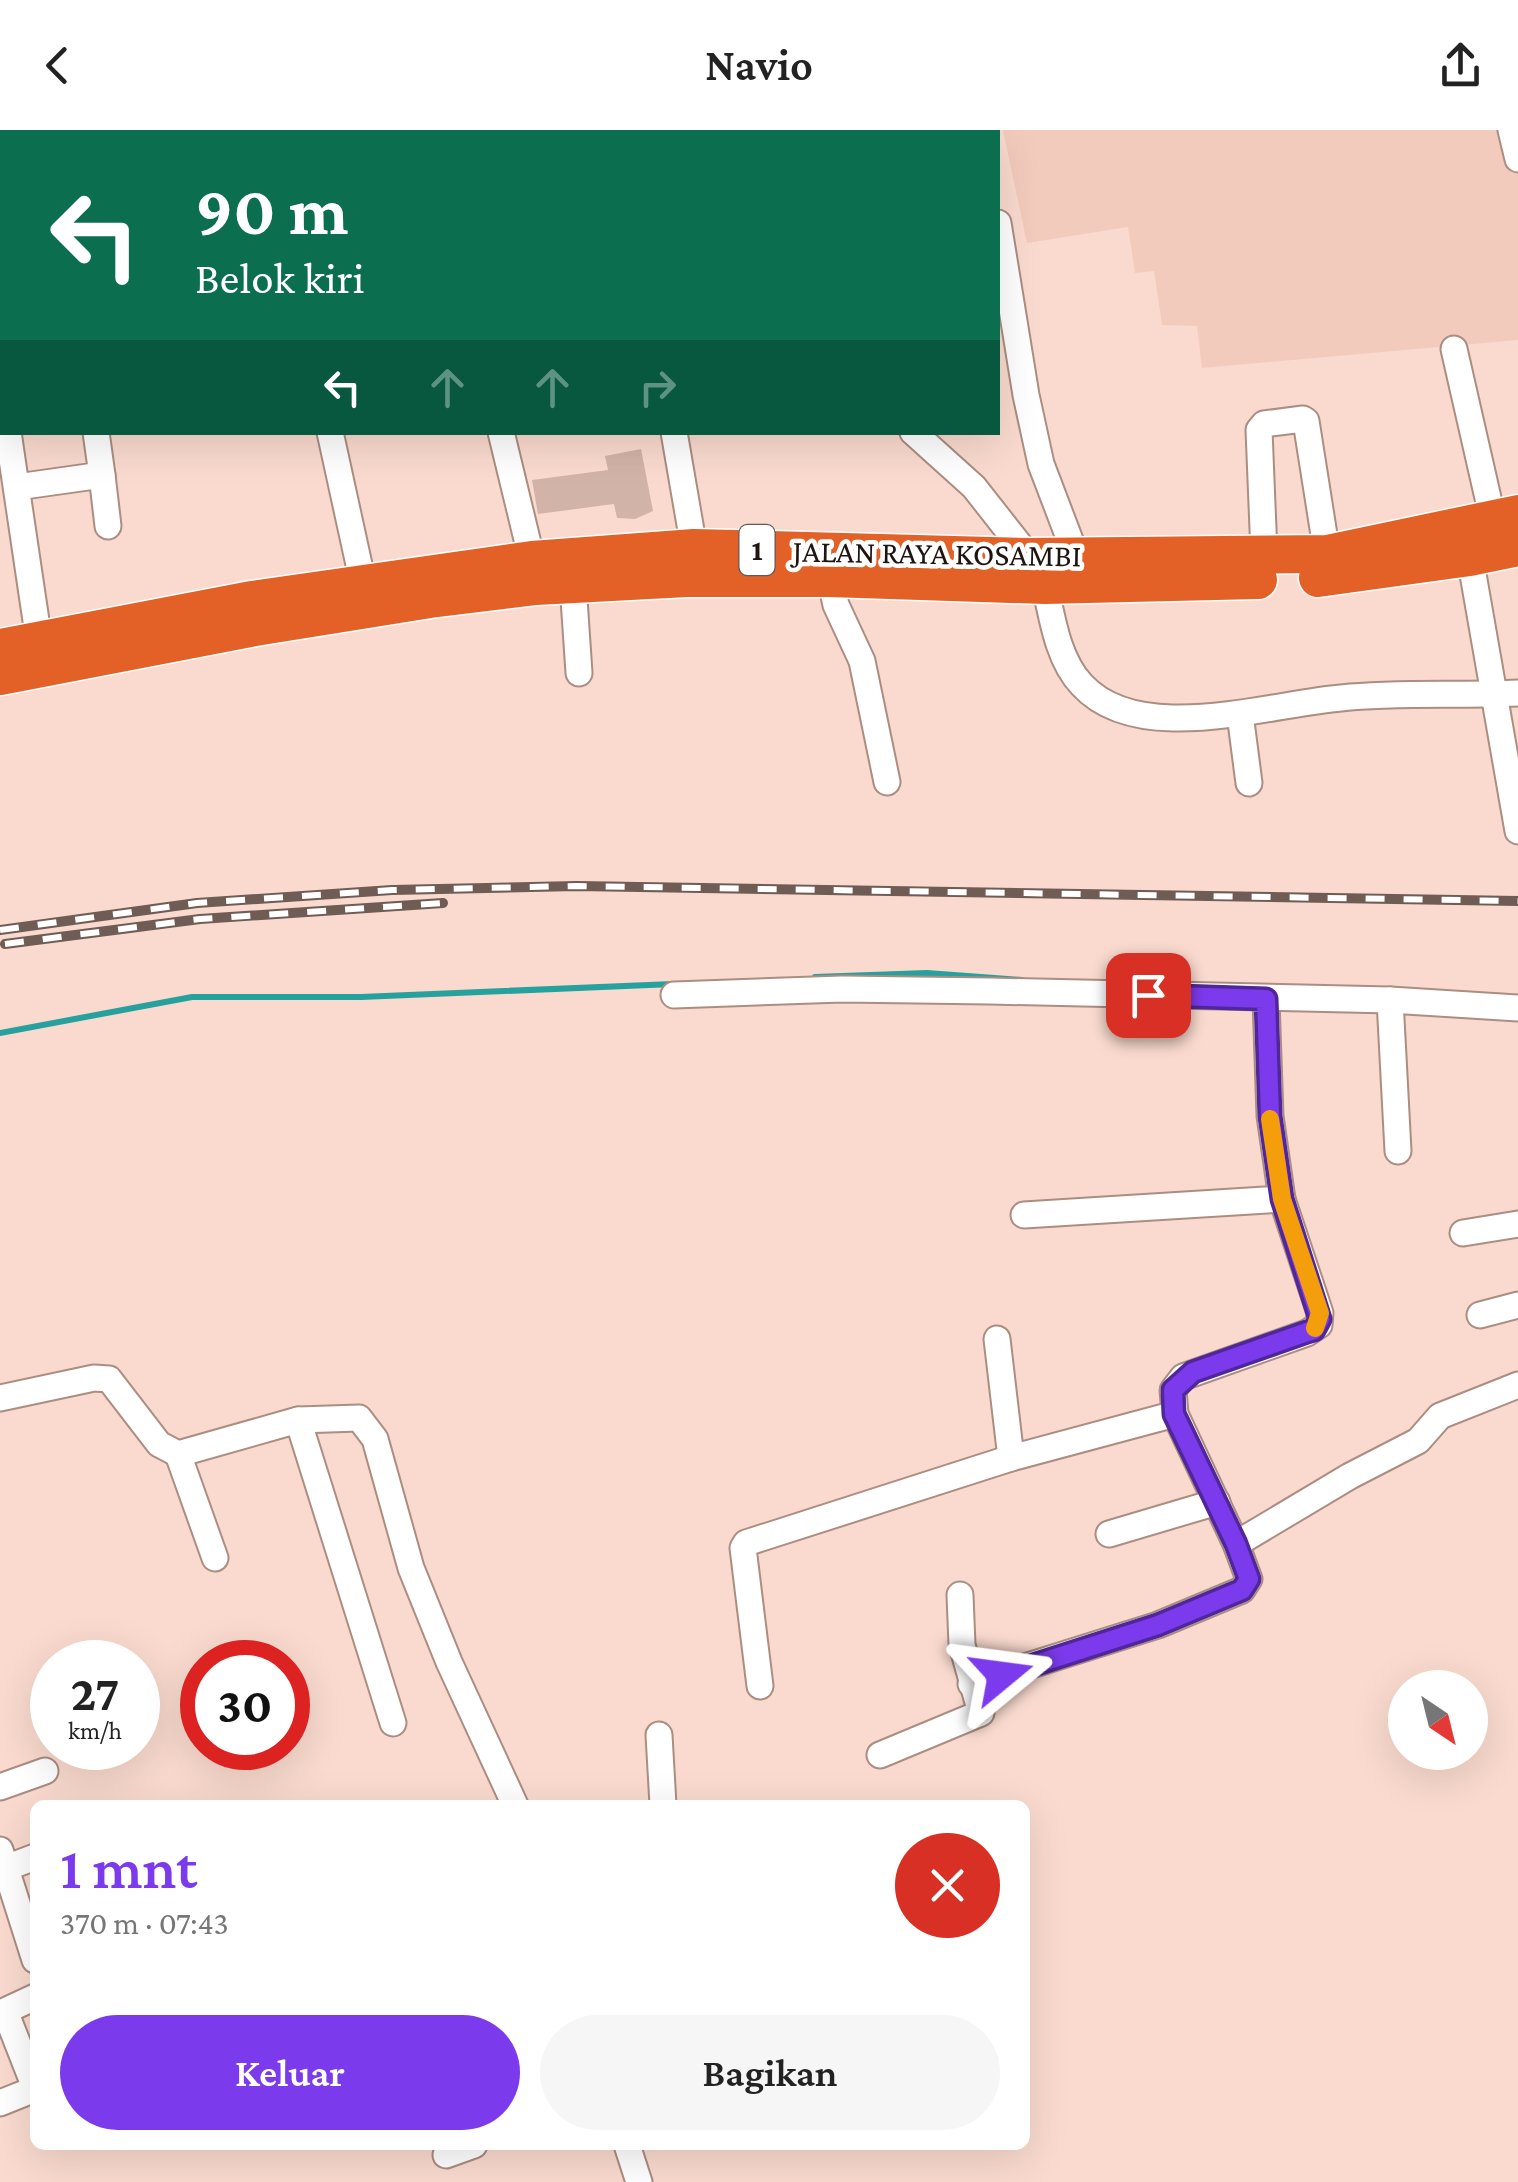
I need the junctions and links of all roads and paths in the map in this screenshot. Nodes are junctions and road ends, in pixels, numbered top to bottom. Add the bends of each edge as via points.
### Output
1 (1511, 130) edge
2 (1518, 159) edge
3 (1000, 236) edge
4 (1454, 349) dead end
5 (8, 435) edge
6 (96, 435) edge
7 (331, 435) edge
8 (502, 435) edge
9 (675, 435) edge
10 (916, 435) edge
11 (102, 475) junction
12 (11, 482) edge
13 (108, 526) dead end
14 (1510, 527) edge
15 (694, 548) junction
16 (1264, 554) junction
17 (1328, 554) junction
18 (1076, 556) junction
19 (1470, 558) junction
20 (532, 560) junction
21 (1037, 571) junction
22 (830, 578) junction
23 (363, 582) junction
24 (573, 584) junction
25 (39, 641) junction
26 (0, 648) edge
27 (578, 673) dead end
28 (0, 676) edge
29 (1507, 694) edge
30 (1240, 714) junction
31 (888, 782) dead end
32 (1249, 783) dead end
33 (1518, 831) edge
34 (674, 995) dead end
35 (1266, 999) junction
36 (1390, 1000) junction
37 (1518, 1008) edge
38 (1398, 1151) dead end
39 (1282, 1199) junction
40 (1024, 1215) dead end
41 (1518, 1224) edge
42 (1463, 1233) dead end
43 (1518, 1305) edge
44 (1480, 1315) dead end
45 (997, 1339) dead end
46 (1518, 1385) edge
47 (0, 1398) edge
48 (1174, 1414) junction
49 (298, 1420) junction
50 (178, 1454) junction
51 (1011, 1458) junction
52 (1217, 1502) junction
53 (1109, 1534) dead end
54 (1236, 1544) junction
55 (215, 1558) dead end
56 (960, 1595) dead end
57 (970, 1684) junction
58 (760, 1686) dead end
59 (393, 1723) dead end
60 (659, 1735) dead end
61 (880, 1755) dead end
62 (44, 1772) dead end
63 (0, 1787) edge
64 (513, 1800) edge
65 (663, 1800) edge
66 (30, 1857) edge
67 (3, 1859) edge
68 (30, 1944) edge
69 (30, 1999) edge
70 (3, 2012) edge
71 (30, 2076) edge
72 (30, 2090) edge
73 (0, 2103) edge
74 (460, 2150) edge
75 (629, 2150) edge
76 (446, 2155) dead end
77 (639, 2182) edge

1 - 2 street
3 - 18 street via 1041,464
4 - 14 street
5 - 12 street
6 - 11 street
7 - 23 street
8 - 20 street
9 - 15 street
10 - 21 street via 974,487
11 - 12 street
11 - 13 street
12 - 25 street
14 - 17 highway, JALAN RAYA KOSAMBI / 1
14 - 19 highway, JALAN RAYA KOSAMBI / 1
15 - 20 highway, JALAN RAYA KOSAMBI / 1
15 - 21 highway, JALAN RAYA KOSAMBI / 1
16 - 17 highway, JALAN RAYA KOSAMBI / 1
16 - 17 street via 1259,430 1302,419
16 - 18 highway, JALAN RAYA KOSAMBI / 1
18 - 21 highway, JALAN RAYA KOSAMBI / 1
19 - 21 highway, JALAN RAYA KOSAMBI / 1 via 1330,578
19 - 29 street
20 - 23 highway, JALAN RAYA KOSAMBI / 1
21 - 22 highway, JALAN RAYA KOSAMBI / 1
21 - 30 street via 1068,666 1098,698 1140,716
22 - 24 highway, JALAN RAYA KOSAMBI / 1
22 - 31 street via 862,660
23 - 25 highway, JALAN RAYA KOSAMBI / 1
24 - 27 street
24 - 28 highway, JALAN RAYA KOSAMBI / 1 via 255,627
25 - 26 highway, JALAN RAYA KOSAMBI / 1
29 - 30 street via 1341,698
29 - 33 street
30 - 32 street
34 - 35 street via 842,989
35 - 36 street
35 - 39 street via 1270,1116
36 - 37 street
36 - 38 street
39 - 40 street
39 - 48 street via 1320,1313 1318,1325 1184,1378 1173,1390
41 - 42 street
43 - 44 street
45 - 51 street
46 - 54 street via 1440,1416 1418,1440
47 - 50 street via 109,1379 159,1444
48 - 51 street
48 - 52 street
49 - 50 street
49 - 59 street
49 - 64 street via 358,1418 372,1432 411,1568
50 - 55 street
51 - 58 street via 744,1545
52 - 53 street
52 - 54 street
54 - 57 street via 1249,1579 1242,1590 1158,1625
56 - 57 street
57 - 61 street via 978,1716
60 - 65 street
62 - 63 street
66 - 67 street
67 - 68 street
69 - 70 street
70 - 71 street
72 - 73 street
74 - 76 street
75 - 77 street

